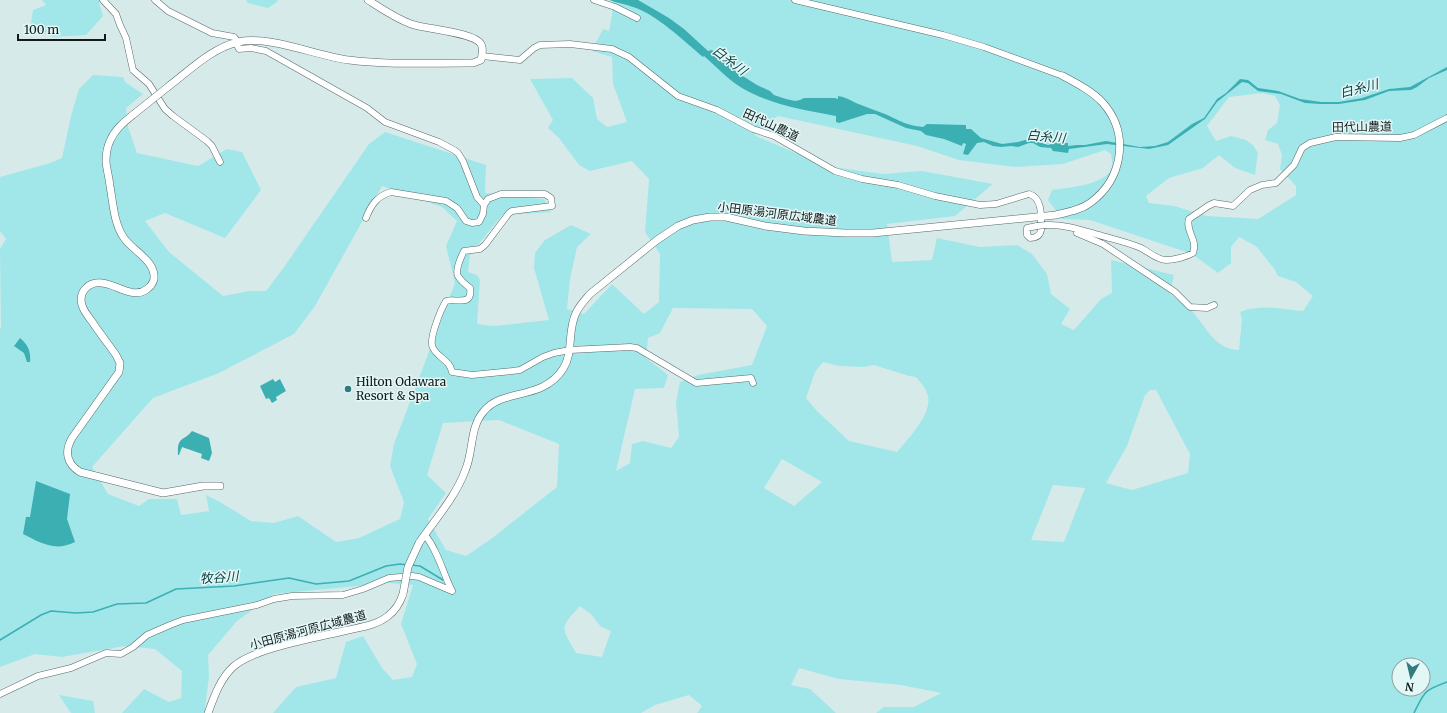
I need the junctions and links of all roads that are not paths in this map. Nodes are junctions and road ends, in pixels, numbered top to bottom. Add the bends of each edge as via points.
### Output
1 (155, 0) edge
2 (368, 0) edge
3 (594, 0) edge
4 (795, 0) edge
5 (105, 1) edge
6 (637, 18) dead end
7 (237, 43) junction
8 (482, 56) junction
9 (1062, 76) joint
10 (1447, 118) edge
11 (220, 162) dead end
12 (484, 205) junction
13 (1040, 217) junction
14 (366, 218) dead end
15 (1068, 227) junction
16 (1214, 306) dead end
17 (570, 350) junction
18 (753, 383) dead end
19 (220, 486) dead end
20 (425, 535) junction
21 (0, 694) edge
22 (208, 713) edge

1 - 7 street via 168,11 212,33 234,37
2 - 8 street via 413,25 475,39 481,44
3 - 6 street
4 - 9 street, 小田原湯河原広域農道 via 943,35 984,47
5 - 11 street via 116,14 126,38 133,70 149,84 172,116 212,146
7 - 8 street via 265,42 347,60 371,62 473,63 481,60
7 - 12 street via 239,48 258,49 284,60 367,108 385,122 454,150 463,161 477,196
7 - 19 street, bridge via 216,51 170,86 122,124 110,141 106,161 120,230 152,269 154,279 144,292 128,292 96,282 87,286 82,294 82,306 120,363 119,372 72,438 67,452 71,465 80,472 163,493 203,486
8 - 13 street, 田代山農道 via 520,60 534,48 549,44 612,49 629,57 678,96 774,136 835,171 980,205 1034,195 1037,198
9 - 13 street, 小田原湯河原広域農道 via 1085,88 1103,102 1116,125 1119,160 1106,188 1089,204 1074,211
10 - 15 street, 田代山農道 via 1408,137 1336,137 1305,145 1294,165 1276,183 1250,190 1233,206 1214,203 1189,218 1188,226 1195,245 1190,255 1161,259 1141,247
12 - 14 street via 479,222 472,223 466,221 457,208 446,201 391,192 376,200
12 - 17 street via 488,199 501,194 545,194 549,195 552,202 552,206 509,213 485,246 464,252 457,273 470,288 470,296 462,302 446,301 433,333 433,348 449,363 452,372 472,375 520,370 543,357
13 - 15 street, 田代山農道, bridge via 1040,233 1030,238 1027,235 1027,228 1037,226 1046,225 1054,224
13 - 17 street, 小田原湯河原広域農道 via 873,233 804,231 726,217 693,220 678,226 658,240 590,294 575,314
15 - 16 street via 1103,244 1175,292 1190,307
17 - 18 street via 637,348 696,383 751,378
17 - 20 street, 小田原湯河原広域農道 via 563,369 549,383 539,389 501,400 485,409 474,429 470,459 461,481
20 - 21 street via 452,591 412,576 389,578 343,595 274,599 257,605 183,620 147,635 121,654 106,653 77,665 38,676
20 - 22 street, 小田原湯河原広域農道, bridge via 408,567 399,605 388,616 376,623 283,646 240,661 224,678

